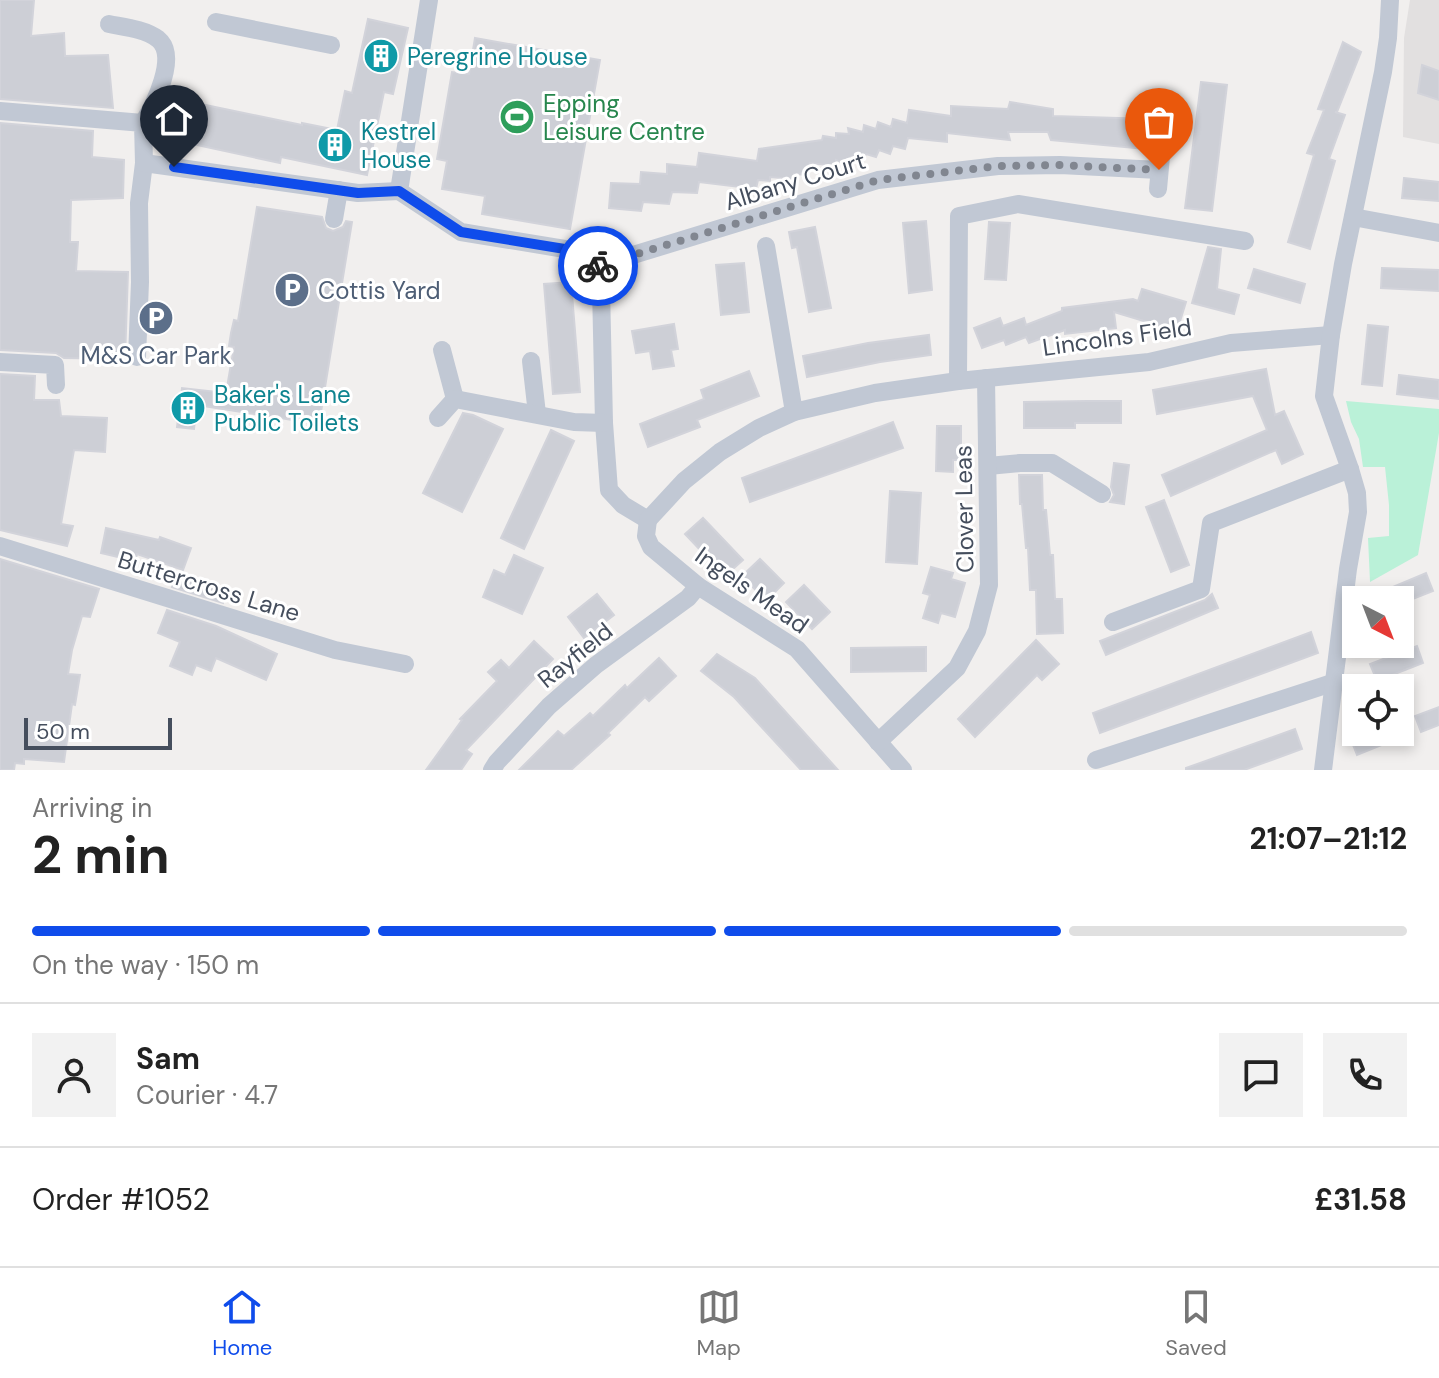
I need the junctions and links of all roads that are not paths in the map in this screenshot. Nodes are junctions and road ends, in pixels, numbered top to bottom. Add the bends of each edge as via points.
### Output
1 (429, 0) edge
2 (1390, 0) edge
3 (216, 22) dead end
4 (109, 24) dead end
5 (331, 45) dead end
6 (0, 111) edge
7 (1165, 113) dead end
8 (143, 123) junction
9 (144, 163) junction
10 (339, 190) junction
11 (399, 191) junction
12 (1353, 217) junction
13 (334, 219) dead end
14 (1439, 233) edge
15 (1245, 241) dead end
16 (766, 246) dead end
17 (594, 267) junction
18 (1331, 335) junction
19 (442, 350) dead end
20 (137, 357) dead end
21 (531, 361) dead end
22 (0, 362) edge
23 (986, 378) junction
24 (958, 381) junction
25 (56, 385) dead end
26 (455, 399) junction
27 (794, 412) junction
28 (537, 414) junction
29 (438, 418) dead end
30 (604, 423) junction
31 (988, 466) junction
32 (1350, 469) junction
33 (1102, 494) dead end
34 (648, 520) junction
35 (0, 546) edge
36 (698, 586) junction
37 (1113, 622) dead end
38 (405, 664) dead end
39 (1335, 682) junction
40 (878, 742) junction
41 (1096, 760) dead end
42 (492, 770) edge
43 (903, 770) edge
44 (1323, 770) edge

1 - 11 street
2 - 12 street via 1383,72
3 - 5 street
4 - 8 street via 156,37 166,49 156,99
6 - 8 street
7 - 17 street, Albany Court via 1158,180 1060,165 998,166 878,180
8 - 9 street
9 - 10 street
9 - 20 street
10 - 11 street
10 - 13 street
11 - 17 street via 461,232 577,251
12 - 14 street
12 - 18 street
15 - 24 street via 1018,204 959,216
16 - 27 street
17 - 30 street via 601,288
18 - 23 street, Lincolns Field via 1231,343 1149,362
18 - 32 street via 1324,396
19 - 26 street
21 - 28 street
22 - 25 street via 55,365
23 - 24 street, Lincolns Field
23 - 31 street, Clover Leas
24 - 27 street, Lincolns Field
26 - 28 street
26 - 29 street
27 - 34 street, Lincolns Field via 720,452
28 - 30 street
30 - 34 street via 609,490
31 - 33 street via 1052,463
31 - 40 street, Clover Leas via 989,585 977,631 957,668
32 - 37 street via 1211,523 1201,589
32 - 39 street via 1358,512
34 - 36 street, Ingels Mead via 651,547
35 - 38 street, Buttercross Lane via 335,650
36 - 40 street, Ingels Mead via 797,649
36 - 42 street, Rayfield via 549,706
39 - 41 street
39 - 44 street
40 - 43 street, Ingels Mead

